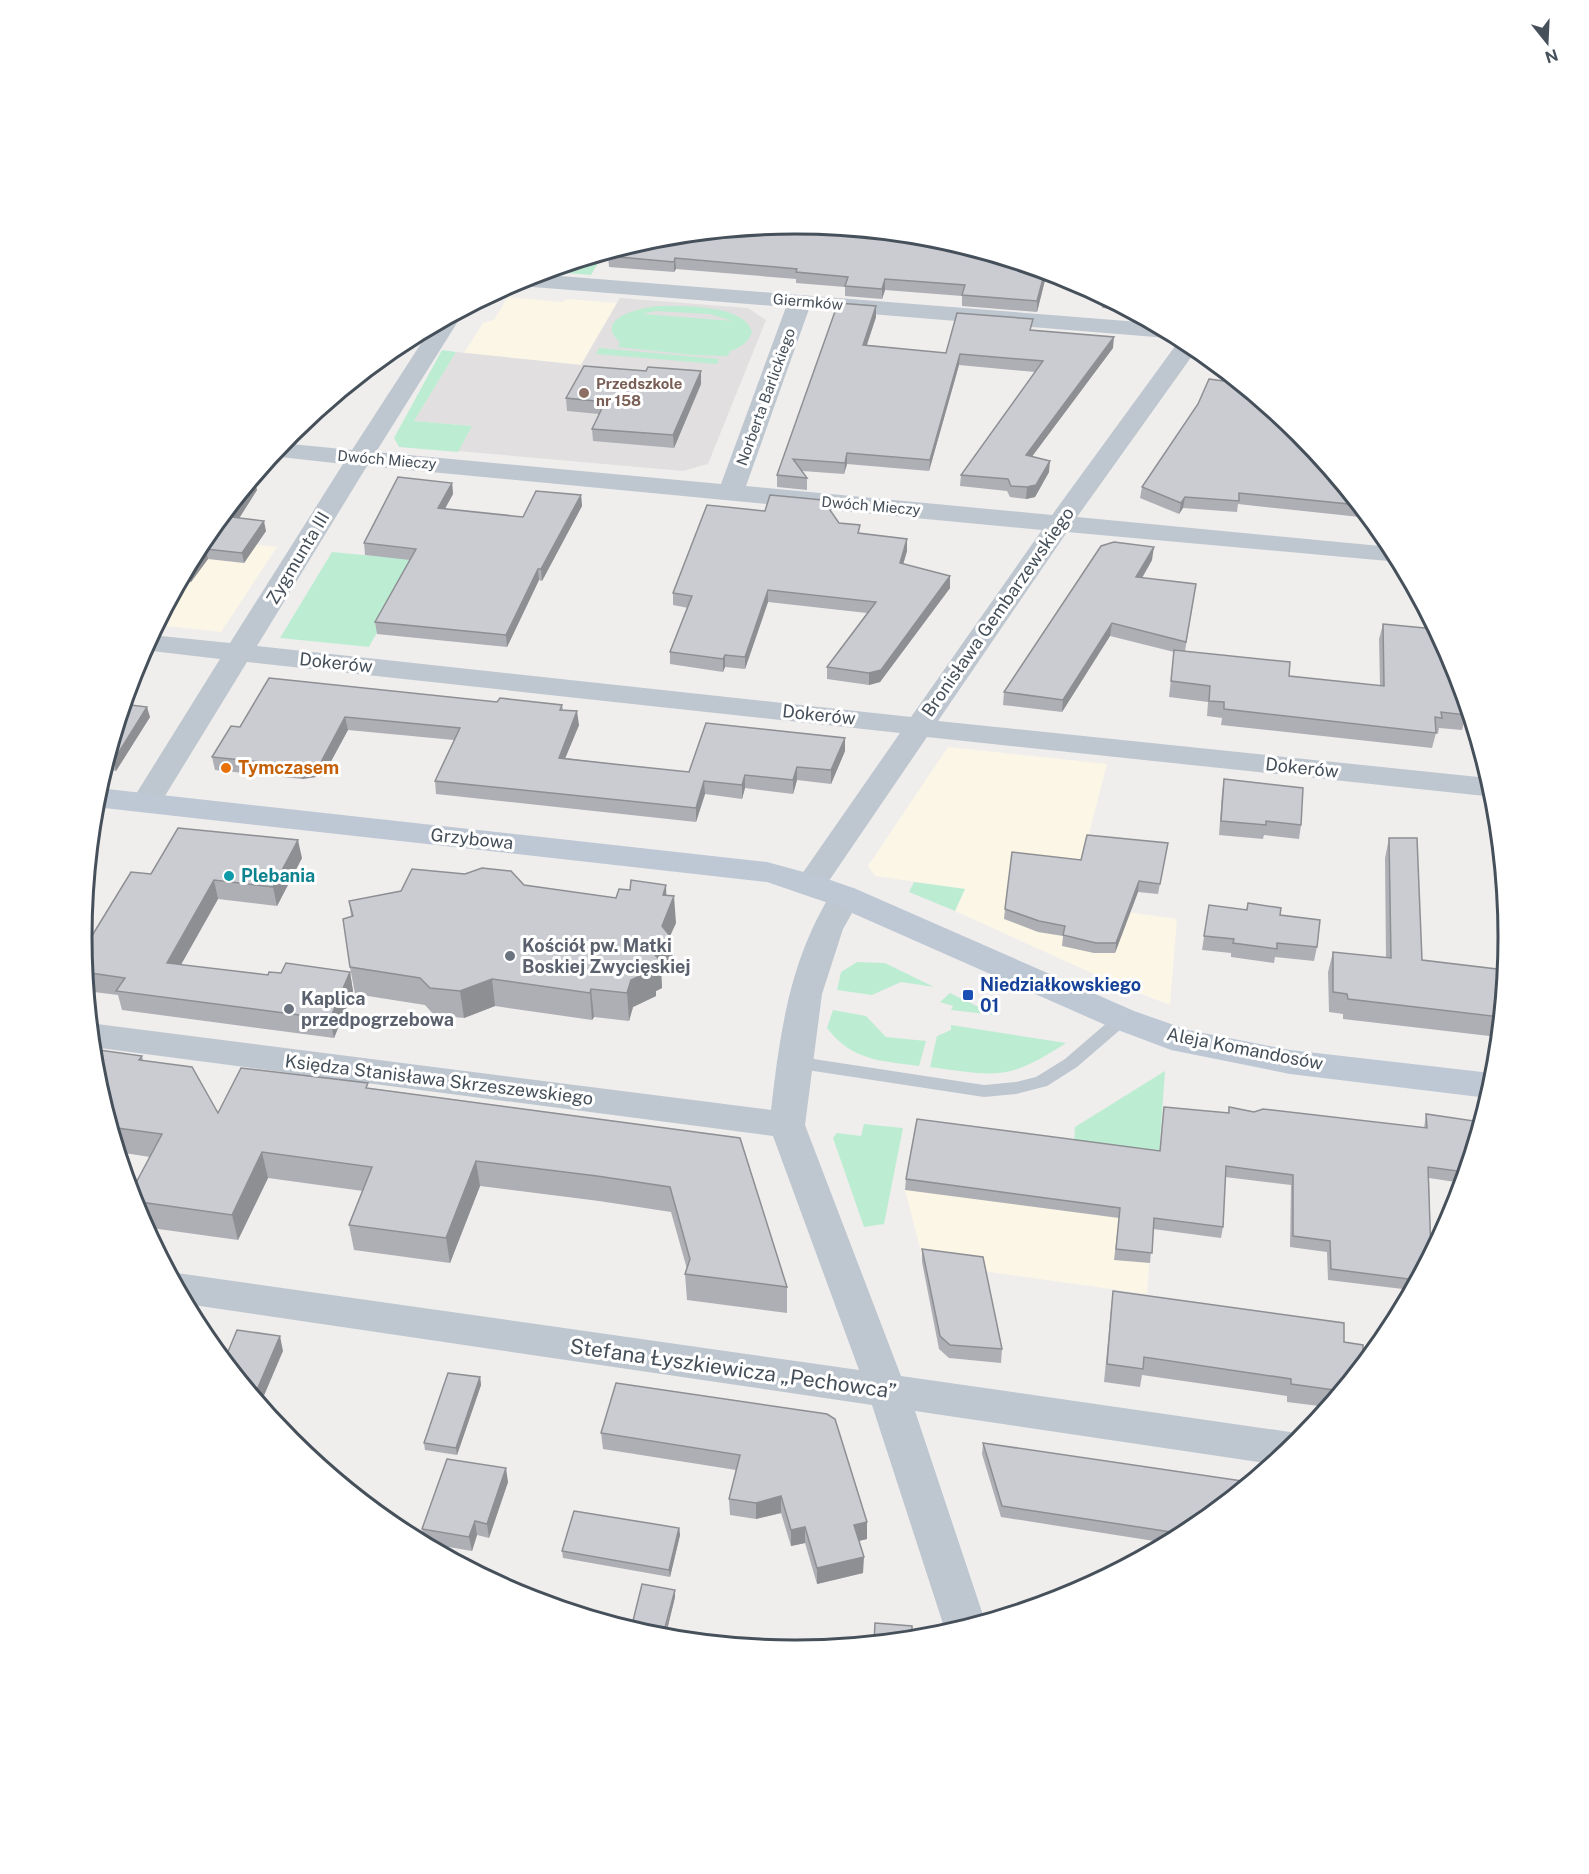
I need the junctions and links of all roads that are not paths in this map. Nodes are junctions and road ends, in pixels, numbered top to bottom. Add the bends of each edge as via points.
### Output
1 (544, 281) edge
2 (800, 301) junction
3 (442, 328) edge
4 (1148, 329) edge
5 (1183, 351) edge
6 (287, 451) edge
7 (359, 458) junction
8 (731, 493) junction
9 (1062, 522) junction
10 (1384, 554) edge
11 (156, 644) edge
12 (240, 652) junction
13 (917, 727) junction
14 (1481, 787) edge
15 (105, 798) edge
16 (146, 802) junction
17 (828, 891) junction
18 (1122, 1019) junction
19 (99, 1036) edge
20 (794, 1062) junction
21 (1482, 1085) edge
22 (787, 1125) junction
23 (187, 1289) edge
24 (888, 1392) junction
25 (1278, 1447) edge
26 (962, 1619) edge

1 - 2 street, Giermków
2 - 4 street, Giermków
2 - 8 street, Norberta Barlickiego
3 - 7 street, Zygmunta III
5 - 9 street, Bronisława Gembarzewskiego
6 - 7 street, Dwóch Mieczy
7 - 8 street, Dwóch Mieczy
7 - 12 street, Zygmunta III
8 - 9 street, Dwóch Mieczy
9 - 10 street, Dwóch Mieczy
9 - 13 street, Bronisława Gembarzewskiego
11 - 12 street, Dokerów
12 - 13 street, Dokerów
12 - 16 street, Zygmunta III
13 - 14 street, Dokerów
13 - 17 street, Bronisława Gembarzewskiego
15 - 16 street, Grzybowa
16 - 17 street, Grzybowa via 767,872
17 - 18 street, Aleja Komandosów
17 - 20 street, Bronisława Gembarzewskiego via 827,929 805,994
18 - 20 lane via 1071,1063 1041,1082 1016,1088 984,1091
18 - 21 street, Aleja Komandosów via 1183,1041 1290,1062
19 - 22 street, Księdza Stanisława Skrzeszewskiego
20 - 22 street, Bronisława Gembarzewskiego
22 - 24 street
23 - 24 street, Stefana Łyszkiewicza „Pechowca”
24 - 25 street, Stefana Łyszkiewicza „Pechowca”
24 - 26 street

